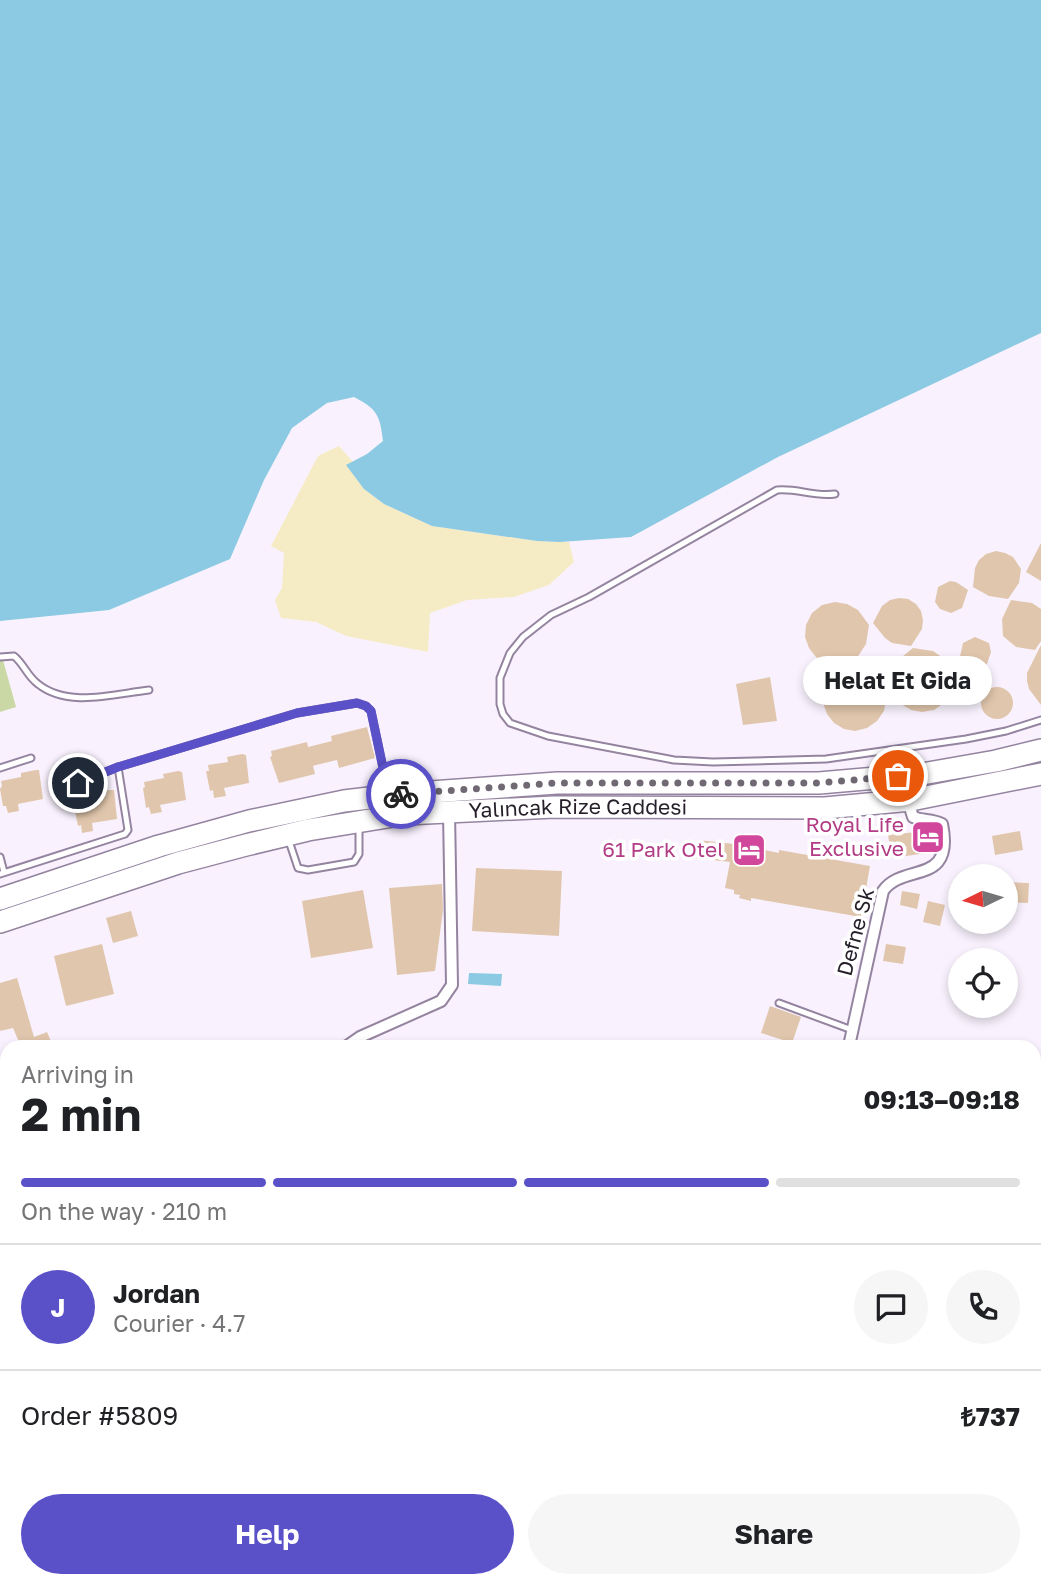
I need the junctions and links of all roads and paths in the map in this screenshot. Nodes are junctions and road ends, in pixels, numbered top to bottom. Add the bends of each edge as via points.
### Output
1 (835, 494) dead end
2 (0, 657) edge
3 (149, 690) dead end
4 (1041, 720) edge
5 (1041, 750) edge
6 (31, 758) dead end
7 (118, 767) junction
8 (0, 768) edge
9 (1041, 774) edge
10 (78, 783) dead end
11 (389, 796) junction
12 (908, 800) junction
13 (449, 812) junction
14 (359, 821) junction
15 (286, 835) junction
16 (0, 857) edge
17 (2, 873) edge
18 (0, 899) edge
19 (0, 922) edge
20 (779, 1003) dead end
21 (852, 1030) junction
22 (356, 1040) edge
23 (850, 1040) edge

1 - 4 lane via 777,490 551,615 523,637 504,666 499,690 503,715 510,723 548,736 701,762 826,759 965,739
2 - 3 lane via 14,656 31,678 61,697
5 - 11 highway, Yalıncak Rize Caddesi via 922,774 819,783 557,783
6 - 8 lane
7 - 10 lane
7 - 11 lane via 297,713 357,703 371,711
7 - 17 lane via 125,834
9 - 12 highway, Yalıncak Rize Caddesi
11 - 18 highway, Yalıncak Rize Caddesi via 249,821
12 - 13 highway, Yalıncak Rize Caddesi via 825,808 554,807
12 - 21 street, Defne Sk via 913,817 942,824 943,849 937,863 925,872 888,883 883,891
13 - 14 highway, Yalıncak Rize Caddesi
13 - 22 street via 452,985 441,1001
14 - 15 highway, Yalıncak Rize Caddesi
14 - 15 lane via 359,854 354,862 298,868
15 - 19 highway, Yalıncak Rize Caddesi via 178,863
16 - 17 lane
20 - 21 lane
21 - 23 street, Defne Sk

